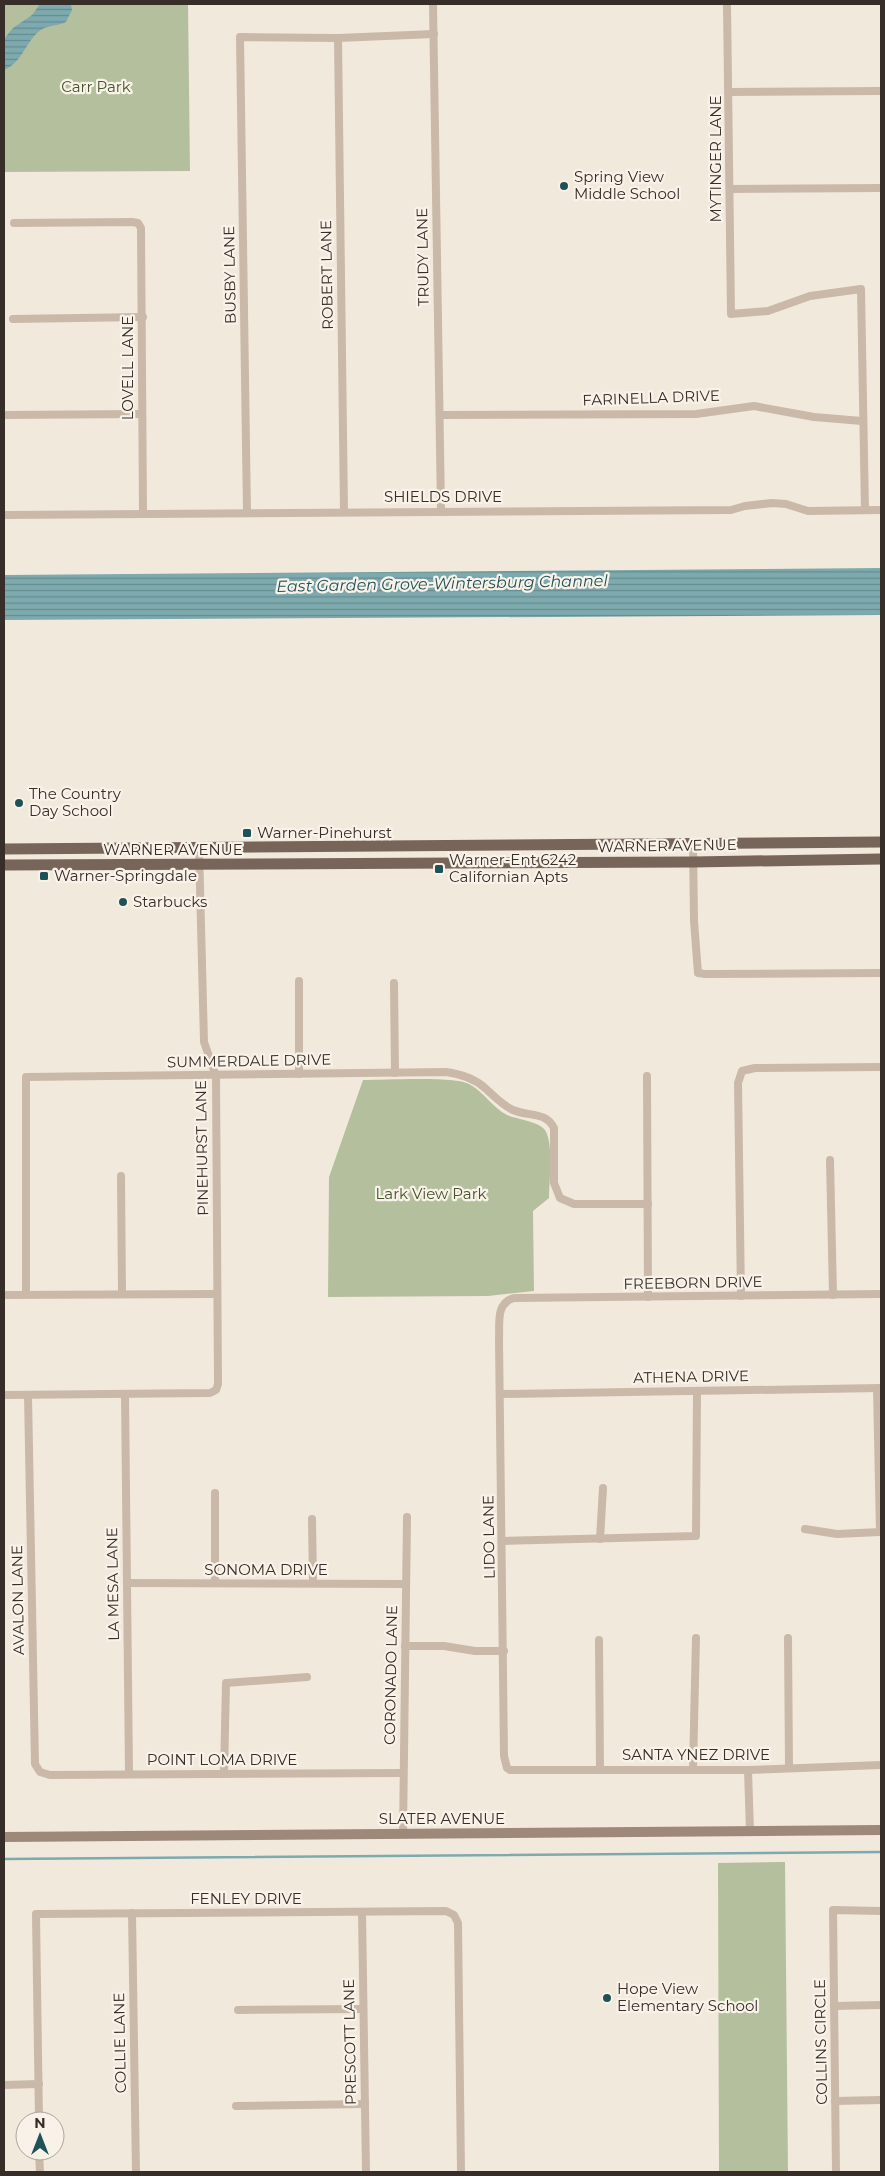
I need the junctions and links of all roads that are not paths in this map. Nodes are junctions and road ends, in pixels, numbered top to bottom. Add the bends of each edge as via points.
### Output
1 (433, 4) edge
2 (727, 4) edge
3 (434, 34) junction
4 (338, 38) junction
5 (881, 91) edge
6 (730, 92) junction
7 (881, 188) edge
8 (730, 189) junction
9 (14, 223) dead end
10 (143, 317) junction
11 (13, 319) dead end
12 (141, 414) junction
13 (4, 415) edge
14 (440, 416) junction
15 (862, 421) junction
16 (441, 510) junction
17 (865, 510) junction
18 (881, 510) edge
19 (344, 512) junction
20 (143, 513) junction
21 (247, 513) junction
22 (4, 515) edge
23 (881, 842) edge
24 (693, 844) junction
25 (199, 847) junction
26 (128, 848) junction
27 (4, 849) edge
28 (881, 859) edge
29 (693, 862) junction
30 (63, 864) junction
31 (4, 865) edge
32 (200, 865) junction
33 (881, 973) edge
34 (300, 982) dead end
35 (394, 983) dead end
36 (881, 1067) edge
37 (396, 1073) junction
38 (299, 1074) junction
39 (216, 1076) junction
40 (647, 1076) dead end
41 (830, 1160) dead end
42 (120, 1176) dead end
43 (648, 1204) junction
44 (26, 1294) junction
45 (122, 1294) junction
46 (217, 1294) junction
47 (881, 1294) edge
48 (4, 1295) edge
49 (833, 1295) junction
50 (741, 1296) junction
51 (648, 1297) junction
52 (505, 1302) joint
53 (879, 1388) edge
54 (697, 1391) junction
55 (28, 1394) junction
56 (125, 1394) junction
57 (501, 1394) junction
58 (4, 1395) edge
59 (603, 1488) dead end
60 (215, 1493) dead end
61 (407, 1517) dead end
62 (312, 1519) dead end
63 (805, 1529) dead end
64 (880, 1532) edge
65 (600, 1538) junction
66 (503, 1541) junction
67 (127, 1583) junction
68 (215, 1583) junction
69 (313, 1583) junction
70 (406, 1584) junction
71 (696, 1638) dead end
72 (788, 1638) dead end
73 (599, 1640) dead end
74 (405, 1646) junction
75 (504, 1651) junction
76 (307, 1676) dead end
77 (881, 1765) edge
78 (789, 1768) junction
79 (693, 1769) junction
80 (510, 1770) joint
81 (600, 1770) junction
82 (748, 1770) junction
83 (40, 1772) joint
84 (403, 1773) junction
85 (130, 1774) junction
86 (224, 1774) junction
87 (881, 1830) edge
88 (750, 1831) junction
89 (403, 1834) junction
90 (4, 1837) edge
91 (881, 1911) edge
92 (362, 1912) junction
93 (132, 1913) junction
94 (881, 2005) edge
95 (834, 2006) junction
96 (363, 2009) junction
97 (238, 2010) dead end
98 (39, 2084) junction
99 (4, 2085) edge
100 (881, 2100) edge
101 (835, 2101) junction
102 (365, 2104) junction
103 (236, 2106) dead end
104 (39, 2111) edge
105 (136, 2172) edge
106 (366, 2172) edge
107 (461, 2172) edge
108 (836, 2172) edge

1 - 3 street, TRUDY LANE
2 - 6 street, MYTINGER LANE
3 - 4 street
3 - 14 street, TRUDY LANE
4 - 19 street, ROBERT LANE
4 - 21 street, BUSBY LANE via 240,37
5 - 6 street
6 - 8 street, MYTINGER LANE
7 - 8 street
8 - 15 street, MYTINGER LANE via 731,314 768,311 810,296 861,290
9 - 10 street, LOVELL LANE via 138,223 141,228
10 - 11 street
10 - 12 street, LOVELL LANE
12 - 13 street
12 - 20 street, LOVELL LANE
14 - 15 street, FARINELLA DRIVE via 696,414 754,406 814,417
14 - 16 street, TRUDY LANE
15 - 17 street
16 - 17 street, SHIELDS DRIVE via 730,510 772,503 808,511
16 - 19 street, SHIELDS DRIVE
17 - 18 street, SHIELDS DRIVE
19 - 21 street, SHIELDS DRIVE
20 - 21 street, SHIELDS DRIVE
20 - 22 street, SHIELDS DRIVE
23 - 24 main road, WARNER AVENUE
24 - 25 main road, WARNER AVENUE
24 - 29 street
25 - 26 main road, WARNER AVENUE
25 - 32 street, PINEHURST LANE
26 - 27 main road, WARNER AVENUE
26 - 30 main road via 109,855 66,856
28 - 29 main road, WARNER AVENUE
29 - 32 main road, WARNER AVENUE
29 - 33 street via 698,972
30 - 31 main road, WARNER AVENUE
30 - 32 main road, WARNER AVENUE
32 - 39 street, PINEHURST LANE via 204,1042
34 - 38 street
35 - 37 street
36 - 50 street via 755,1068 742,1071 738,1083
37 - 38 street, SUMMERDALE DRIVE
37 - 43 street, SUMMERDALE DRIVE via 446,1072 472,1078 512,1110 544,1116 554,1128 554,1183 560,1198 574,1204
38 - 39 street, SUMMERDALE DRIVE
39 - 44 street, SUMMERDALE DRIVE via 26,1077
39 - 46 street, PINEHURST LANE
40 - 43 street
41 - 49 street
42 - 45 street
43 - 51 street
44 - 45 street
44 - 48 street
45 - 46 street
46 - 56 street, PINEHURST LANE via 216,1390
47 - 49 street, FREEBORN DRIVE
49 - 50 street, FREEBORN DRIVE
50 - 51 street, FREEBORN DRIVE
51 - 52 street, FREEBORN DRIVE via 514,1298
52 - 57 street, LIDO LANE via 500,1315
53 - 54 street, ATHENA DRIVE
53 - 64 street
54 - 57 street, ATHENA DRIVE
54 - 65 street via 696,1536
55 - 56 street
55 - 58 street
55 - 83 street, AVALON LANE via 35,1764
56 - 67 street, LA MESA LANE
57 - 66 street, LIDO LANE
59 - 65 street
60 - 68 street
61 - 70 street, CORONADO LANE
62 - 69 street
63 - 64 street via 837,1534
65 - 66 street
66 - 75 street, LIDO LANE
67 - 68 street, SONOMA DRIVE
67 - 85 street, LA MESA LANE
68 - 69 street, SONOMA DRIVE
69 - 70 street, SONOMA DRIVE
70 - 74 street, CORONADO LANE
71 - 79 street
72 - 78 street
73 - 81 street
74 - 75 street
74 - 84 street, CORONADO LANE
75 - 80 street, LIDO LANE via 504,1756
76 - 86 street via 226,1683
77 - 78 street, SANTA YNEZ DRIVE
78 - 82 street, SANTA YNEZ DRIVE
79 - 81 street, SANTA YNEZ DRIVE
79 - 82 street, SANTA YNEZ DRIVE
80 - 81 street, SANTA YNEZ DRIVE
82 - 88 street
83 - 85 street, POINT LOMA DRIVE via 50,1775
84 - 86 street, POINT LOMA DRIVE
84 - 89 street, CORONADO LANE
85 - 86 street, POINT LOMA DRIVE
87 - 88 street, SLATER AVENUE
88 - 89 street, SLATER AVENUE
89 - 90 street, SLATER AVENUE
91 - 95 street, COLLINS CIRCLE via 833,1910
92 - 93 street, FENLEY DRIVE
92 - 96 street, PRESCOTT LANE
92 - 107 street, FENLEY DRIVE via 446,1911 454,1915 458,1923
93 - 98 street, FENLEY DRIVE via 36,1914
93 - 105 street, COLLIE LANE
94 - 95 street
95 - 101 street, COLLINS CIRCLE
96 - 97 street
96 - 102 street, PRESCOTT LANE
98 - 99 street
98 - 104 street
100 - 101 street
101 - 108 street, COLLINS CIRCLE
102 - 103 street
102 - 106 street, PRESCOTT LANE

